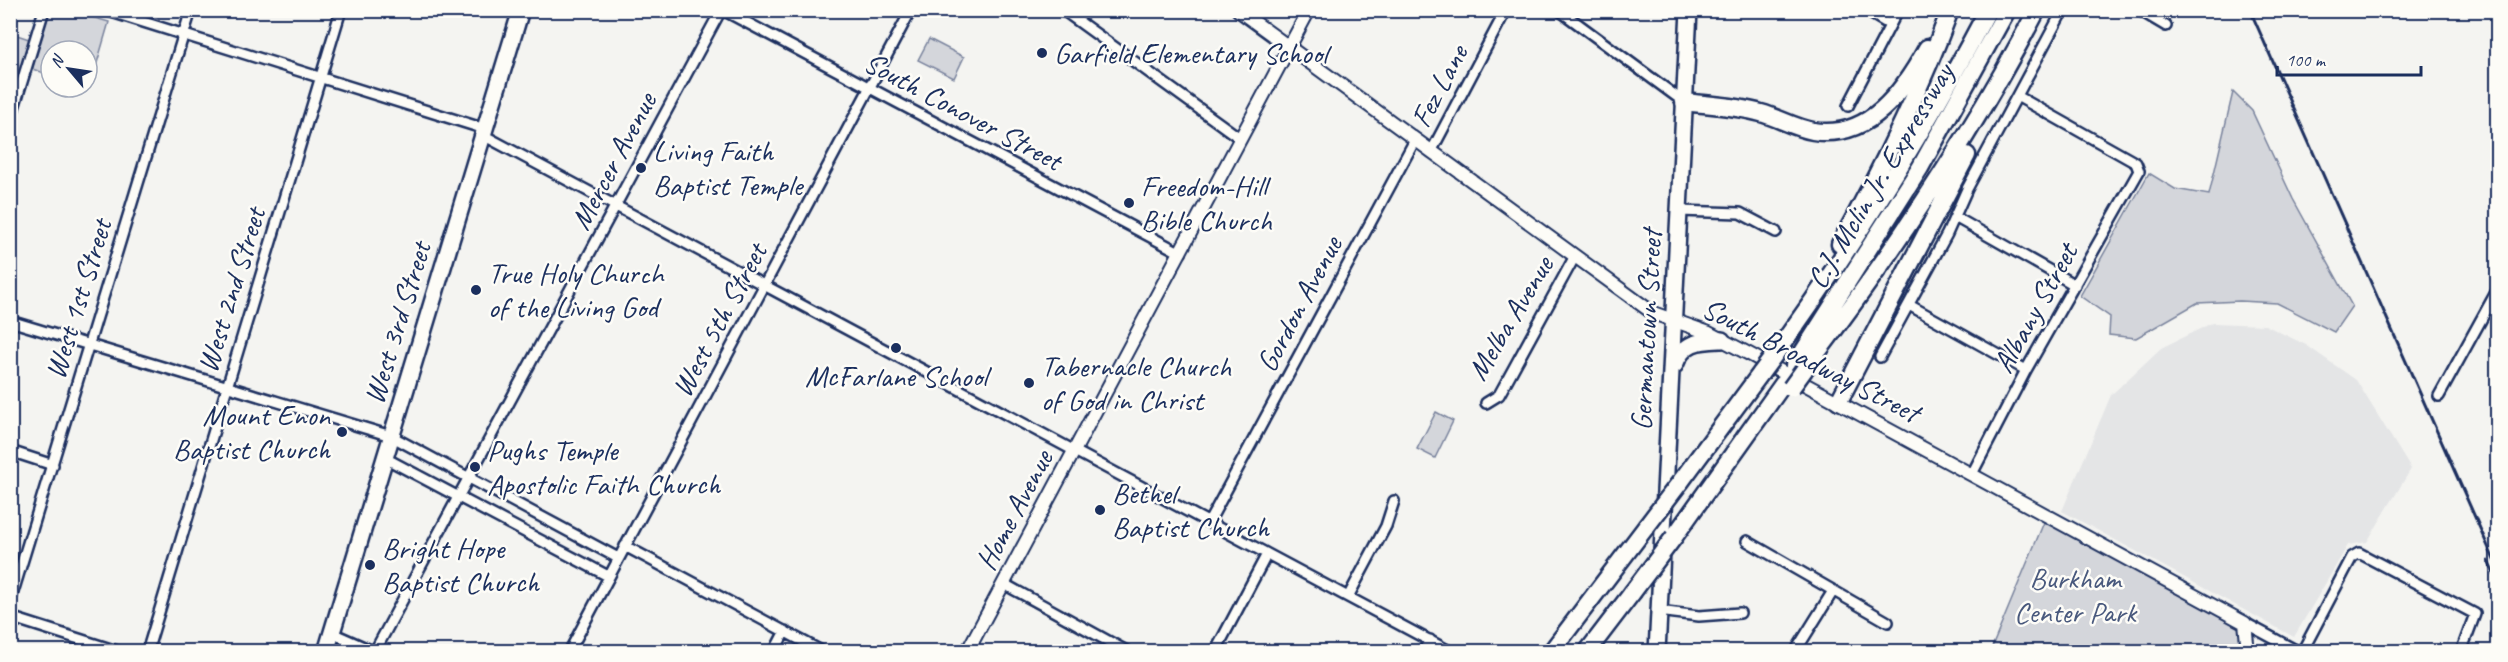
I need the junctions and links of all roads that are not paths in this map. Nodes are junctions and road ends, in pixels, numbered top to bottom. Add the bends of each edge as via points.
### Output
1 (44, 10) edge
2 (105, 10) edge
3 (191, 10) edge
4 (341, 10) edge
5 (521, 10) edge
6 (722, 10) edge
7 (911, 10) edge
8 (1063, 10) edge
9 (1238, 10) edge
10 (1309, 10) edge
11 (1506, 10) edge
12 (1558, 10) edge
13 (1689, 10) edge
14 (1865, 10) edge
15 (1898, 10) edge
16 (1948, 10) edge
17 (1988, 10) edge
18 (2007, 10) edge
19 (2037, 10) edge
20 (2063, 10) edge
21 (2139, 10) edge
22 (1890, 25) junction
23 (2166, 26) dead end
24 (184, 34) junction
25 (1289, 48) junction
26 (321, 77) junction
27 (1999, 80) junction
28 (870, 89) junction
29 (2017, 96) junction
30 (1684, 102) junction
31 (1848, 106) dead end
32 (10, 121) edge
33 (484, 132) junction
34 (1241, 139) junction
35 (1415, 140) junction
36 (1431, 152) junction
37 (616, 206) junction
38 (1679, 211) junction
39 (1955, 217) junction
40 (1776, 232) dead end
41 (1181, 253) junction
42 (1575, 256) junction
43 (765, 285) junction
44 (2075, 285) junction
45 (2498, 289) edge
46 (1910, 305) junction
47 (1674, 319) junction
48 (10, 321) edge
49 (1796, 324) junction
50 (1722, 340) junction
51 (89, 345) junction
52 (1880, 357) dead end
53 (1799, 368) junction
54 (2026, 370) junction
55 (1672, 371) junction
56 (227, 387) junction
57 (2439, 396) dead end
58 (1839, 401) junction
59 (1486, 403) dead end
60 (391, 436) junction
61 (10, 451) edge
62 (1074, 452) junction
63 (385, 458) junction
64 (53, 465) junction
65 (1972, 474) junction
66 (470, 477) junction
67 (458, 497) junction
68 (1394, 501) dead end
69 (1209, 522) junction
70 (1747, 541) dead end
71 (625, 546) junction
72 (1267, 554) junction
73 (618, 558) junction
74 (608, 576) junction
75 (1004, 584) junction
76 (1833, 591) junction
77 (1348, 597) junction
78 (10, 602) edge
79 (1658, 611) junction
80 (1740, 613) dead end
81 (10, 617) edge
82 (1888, 622) dead end
83 (2245, 623) junction
84 (785, 631) junction
85 (332, 633) junction
86 (1430, 640) junction
87 (120, 651) edge
88 (147, 651) edge
89 (326, 651) edge
90 (375, 651) edge
91 (569, 651) edge
92 (774, 651) edge
93 (823, 651) edge
94 (967, 651) edge
95 (1128, 651) edge
96 (1215, 651) edge
97 (1423, 651) edge
98 (1451, 651) edge
99 (1551, 651) edge
100 (1587, 651) edge
101 (1657, 651) edge
102 (1796, 651) edge
103 (2248, 651) edge
104 (2300, 651) edge
105 (2461, 651) edge

1 - 32 street
2 - 24 street
3 - 24 street, West 1st Street
4 - 26 street, West 2nd Street
5 - 33 main road, West 3rd Street
6 - 28 street, South Conover Street
6 - 37 street, Mercer Avenue
7 - 28 street, West 5th Street
8 - 34 street
9 - 25 street, South Broadway Street
10 - 25 street, Home Avenue
11 - 36 street, Fez Lane
12 - 30 street
13 - 30 main road, Germantown Street
14 - 22 street
15 - 22 street
16 - 30 highway via 1919,63 1893,99 1875,117 1854,128 1828,133 1812,131 1763,113
16 - 49 highway via 1930,65 1887,160
17 - 49 highway, C.J. Mclin Jr. Expressway via 1868,219
18 - 53 highway, C.J. Mclin Jr. Expressway via 1920,168
19 - 27 highway
20 - 29 street
21 - 23 street
22 - 31 street
24 - 26 street
24 - 51 street, West 1st Street
25 - 34 street, Home Avenue
25 - 35 street, South Broadway Street
26 - 33 street
26 - 56 street, West 2nd Street
27 - 53 highway via 1902,237
27 - 58 highway via 1978,133
28 - 41 street, South Conover Street
28 - 43 street, West 5th Street
29 - 39 street
29 - 44 street, Albany Street via 2139,167
30 - 38 main road, Germantown Street
33 - 37 street
33 - 60 main road, West 3rd Street
34 - 41 street, Home Avenue
35 - 36 street, South Broadway Street
35 - 69 street, Gordon Avenue
36 - 42 street, South Broadway Street
37 - 43 street
37 - 66 street, Mercer Avenue
38 - 40 street via 1740,213
38 - 47 main road, Germantown Street
39 - 44 street
39 - 46 street
41 - 62 street, Home Avenue
42 - 47 street, South Broadway Street via 1653,313
42 - 59 street, Melba Avenue via 1500,395
43 - 62 street
43 - 71 street, West 5th Street
44 - 54 street, Albany Street
45 - 57 street
46 - 52 street
46 - 54 street
47 - 50 street, South Broadway Street
47 - 55 main road, Germantown Street
48 - 51 street
49 - 99 highway, bridge
50 - 55 main road via 1686,346
50 - 58 street, South Broadway Street
51 - 56 street
51 - 64 street, West 1st Street
53 - 100 highway, bridge
54 - 65 street, Albany Street
55 - 79 main road, Germantown Street
56 - 60 street
56 - 88 street, West 2nd Street
58 - 65 street, South Broadway Street
60 - 63 main road, West 3rd Street
60 - 66 street
61 - 64 street
62 - 69 street
62 - 75 street, Home Avenue
63 - 67 street
63 - 85 main road, West 3rd Street
64 - 78 street, West 1st Street
65 - 83 street, South Broadway Street
66 - 67 street, Mercer Avenue
66 - 73 street
67 - 74 street
67 - 90 street, Mercer Avenue
68 - 77 street via 1386,526
69 - 72 street
70 - 76 street
71 - 73 street, West 5th Street
71 - 84 street
72 - 77 street
72 - 96 street
73 - 74 street, West 5th Street
74 - 91 street, West 5th Street
75 - 94 street, Home Avenue
75 - 95 street
76 - 82 street
76 - 102 street
77 - 86 street
79 - 80 street via 1699,616
79 - 101 main road, Germantown Street
81 - 87 street
83 - 103 street
83 - 104 street, South Broadway Street
84 - 92 street
84 - 93 street
85 - 89 main road, West 3rd Street
85 - 90 street
86 - 97 street
86 - 98 street
104 - 105 street via 2356,554 2475,614

